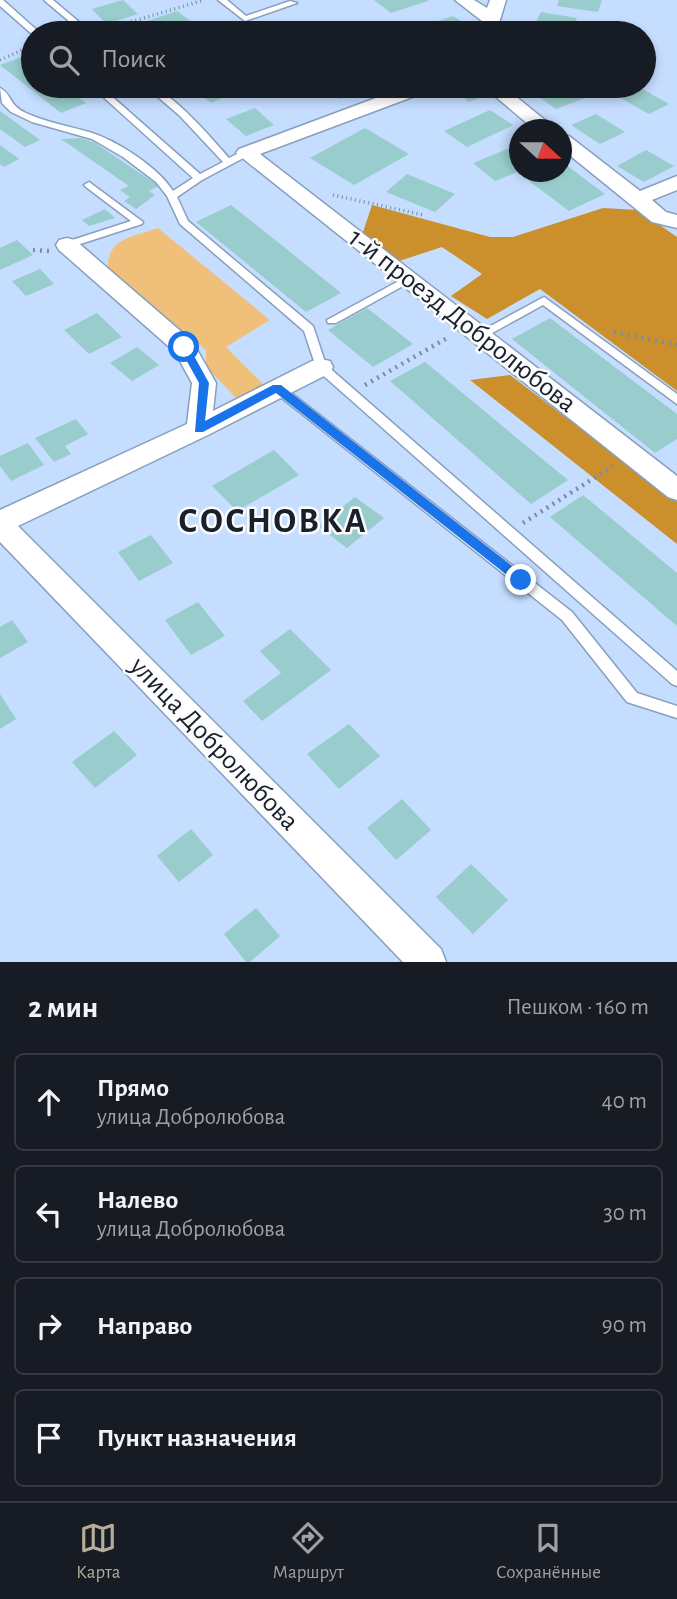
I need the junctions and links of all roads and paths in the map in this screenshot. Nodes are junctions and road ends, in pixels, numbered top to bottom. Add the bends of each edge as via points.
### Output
1 (48, 0) edge
2 (204, 0) edge
3 (222, 0) edge
4 (463, 0) edge
5 (498, 0) edge
6 (0, 2) edge
7 (293, 3) dead end
8 (8, 9) junction
9 (0, 18) edge
10 (22, 21) edge
11 (73, 21) edge
12 (135, 21) edge
13 (484, 21) edge
14 (491, 21) edge
15 (21, 51) edge
16 (0, 60) edge
17 (0, 91) edge
18 (109, 98) edge
19 (164, 98) edge
20 (392, 98) edge
21 (507, 98) edge
22 (534, 119) edge
23 (572, 148) edge
24 (237, 157) junction
25 (200, 178) junction
26 (677, 182) edge
27 (89, 185) dead end
28 (325, 193) dead end
29 (172, 196) junction
30 (638, 199) junction
31 (423, 215) dead end
32 (677, 222) edge
33 (67, 245) joint
34 (408, 279) junction
35 (332, 320) dead end
36 (572, 321) junction
37 (474, 331) junction
38 (677, 345) edge
39 (321, 367) junction
40 (277, 388) junction
41 (350, 394) junction
42 (677, 400) edge
43 (199, 429) junction
44 (632, 454) junction
45 (677, 490) edge
46 (535, 515) dead end
47 (0, 524) edge
48 (677, 680) edge
49 (677, 712) edge
50 (428, 962) edge

1 - 11 lane
2 - 12 path
3 - 7 lane via 245,19
4 - 13 street
5 - 14 street
6 - 8 lane
8 - 9 lane
8 - 10 lane
15 - 16 path
17 - 29 lane via 7,105 27,116 95,138 167,184
18 - 25 lane
19 - 24 lane
20 - 24 street
21 - 22 street
23 - 30 street
24 - 25 lane
24 - 34 street, 1-й проезд Добролюбова
25 - 29 lane
26 - 30 street
27 - 33 lane via 138,222
28 - 31 path
29 - 39 lane via 184,222 309,329
30 - 32 street via 659,217
33 - 43 street via 184,347 204,383
34 - 35 lane
34 - 37 street, 1-й проезд Добролюбова
36 - 37 lane via 544,300
36 - 38 path
36 - 42 lane
37 - 41 path
37 - 44 street, 1-й проезд Добролюбова
39 - 40 street, улица Добролюбова
39 - 41 lane
40 - 43 street, улица Добролюбова
40 - 49 lane via 567,616 632,698
41 - 48 lane
43 - 47 street, улица Добролюбова
44 - 45 street, 1-й проезд Добролюбова
44 - 46 path
47 - 50 street, улица Добролюбова

